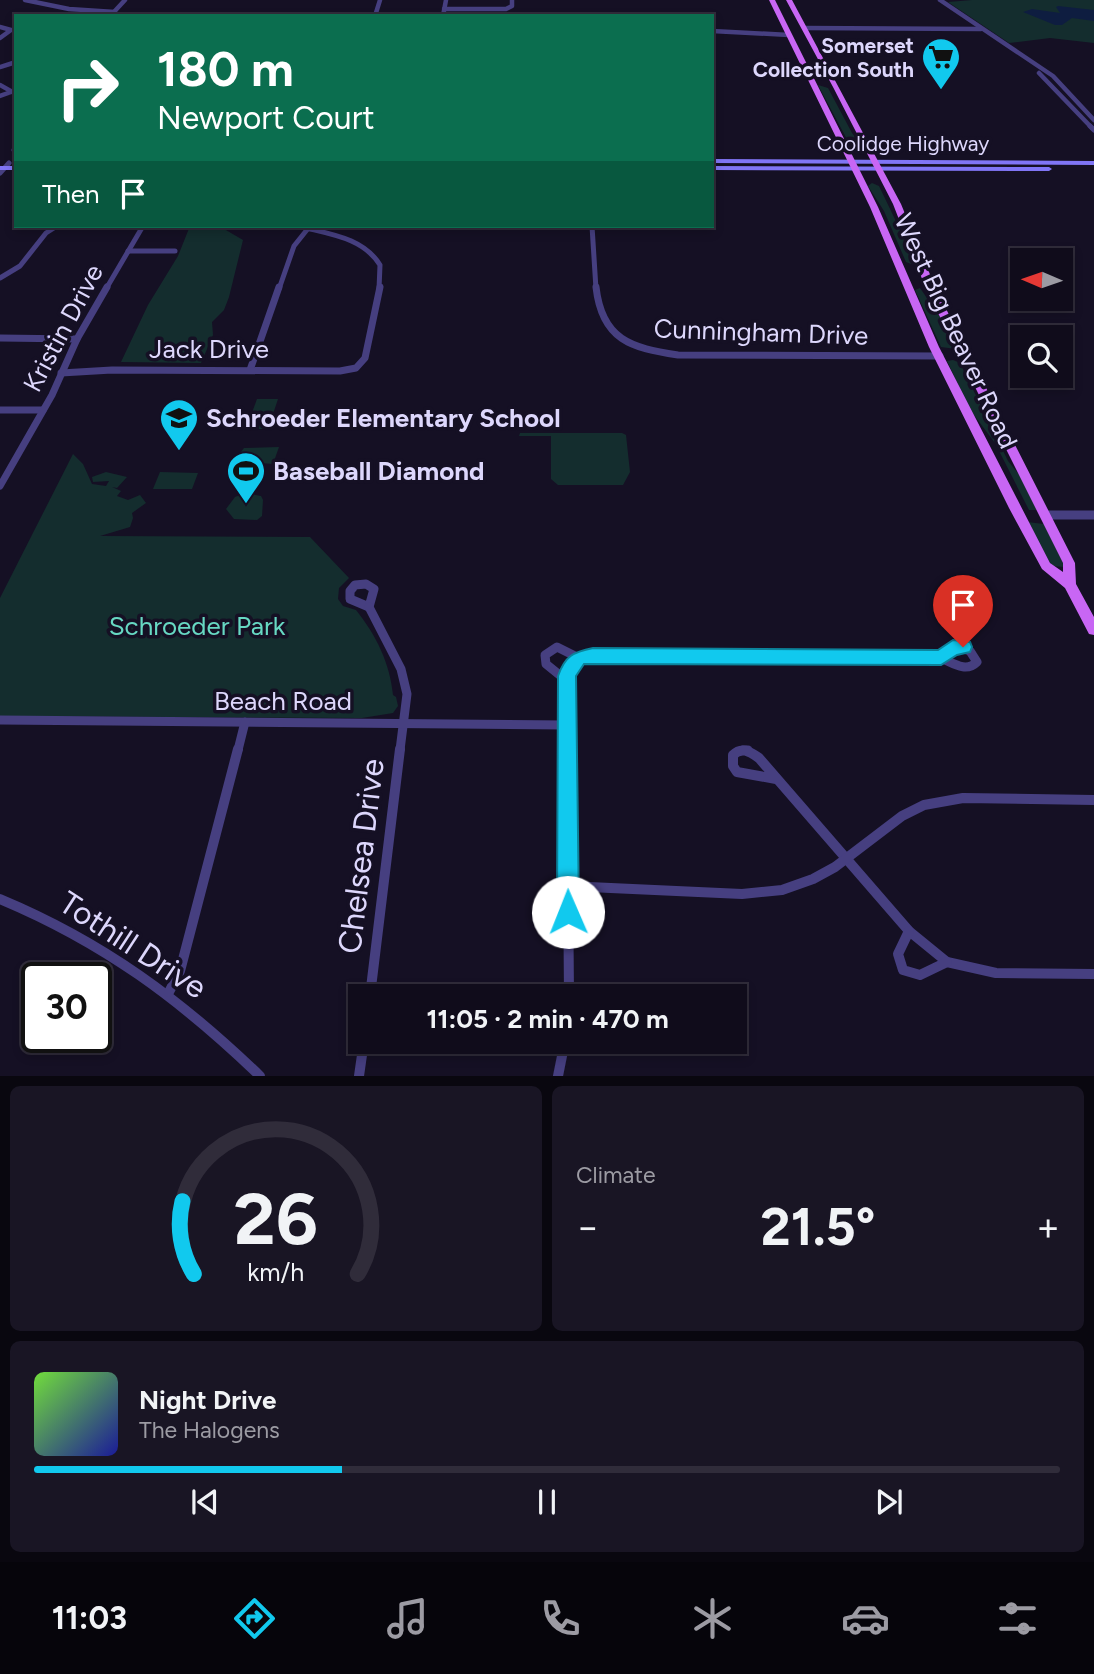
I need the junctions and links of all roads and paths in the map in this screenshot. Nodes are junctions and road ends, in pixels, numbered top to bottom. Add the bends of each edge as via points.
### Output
1 (25, 0) edge
2 (125, 0) edge
3 (446, 0) edge
4 (512, 0) edge
5 (772, 0) edge
6 (789, 0) edge
7 (940, 0) edge
8 (444, 9) junction
9 (953, 9) junction
10 (113, 14) edge
11 (443, 14) edge
12 (0, 27) edge
13 (979, 29) junction
14 (787, 30) junction
15 (805, 30) junction
16 (714, 31) edge
17 (11, 33) edge
18 (0, 38) edge
19 (810, 40) junction
20 (802, 60) junction
21 (823, 64) junction
22 (0, 85) edge
23 (814, 85) junction
24 (835, 86) junction
25 (13, 93) edge
26 (0, 96) edge
27 (1072, 106) junction
28 (1081, 106) junction
29 (1094, 106) edge
30 (1094, 120) edge
31 (1094, 130) edge
32 (844, 146) junction
33 (867, 148) junction
34 (714, 162) edge
35 (1094, 163) edge
36 (853, 164) junction
37 (876, 164) junction
38 (1024, 165) junction
39 (1094, 169) edge
40 (861, 181) junction
41 (887, 185) junction
42 (142, 228) edge
43 (308, 228) edge
44 (312, 228) edge
45 (592, 228) edge
46 (46, 229) edge
47 (128, 251) junction
48 (175, 251) dead end
49 (897, 262) junction
50 (924, 268) junction
51 (0, 278) edge
52 (907, 284) junction
53 (931, 289) junction
54 (0, 338) edge
55 (77, 339) junction
56 (940, 356) junction
57 (965, 358) junction
58 (250, 370) junction
59 (61, 373) junction
60 (0, 410) edge
61 (43, 410) junction
62 (0, 486) edge
63 (1015, 508) junction
64 (1045, 515) junction
65 (1094, 515) edge
66 (1070, 584) junction
67 (369, 607) dead end
68 (1094, 630) edge
69 (941, 658) dead end
70 (575, 662) junction
71 (567, 681) junction
72 (0, 720) edge
73 (245, 722) junction
74 (405, 723) junction
75 (566, 725) junction
76 (776, 779) dead end
77 (1094, 800) edge
78 (846, 859) junction
79 (568, 886) junction
80 (0, 898) edge
81 (909, 931) junction
82 (947, 962) junction
83 (1094, 974) edge
84 (372, 984) edge
85 (569, 984) edge
86 (169, 992) junction
87 (362, 1054) edge
88 (562, 1054) edge
89 (359, 1074) edge
90 (260, 1076) edge
91 (558, 1076) edge

1 - 10 street
2 - 10 street
3 - 8 street
4 - 8 street via 506,9
5 - 14 main road, West Big Beaver Road
6 - 15 main road, West Big Beaver Road
7 - 9 street
8 - 11 street
9 - 13 street
9 - 13 street
12 - 17 street
13 - 15 street
13 - 27 street via 1045,76
13 - 28 street via 1054,77
14 - 15 main road
14 - 16 street
14 - 19 main road
14 - 20 main road, West Big Beaver Road
15 - 19 main road, West Big Beaver Road
17 - 18 street
19 - 21 main road, West Big Beaver Road
20 - 21 main road
20 - 23 main road, West Big Beaver Road
21 - 24 main road, West Big Beaver Road
22 - 25 street
23 - 24 main road
23 - 32 main road, West Big Beaver Road
24 - 33 main road, West Big Beaver Road
25 - 26 street
27 - 28 street
27 - 31 street
28 - 29 street
28 - 30 street
32 - 33 main road
32 - 36 main road, West Big Beaver Road
33 - 37 main road, West Big Beaver Road
34 - 36 main road, Coolidge Highway
35 - 38 main road, Coolidge Highway
36 - 37 main road, Coolidge Highway
36 - 40 main road, West Big Beaver Road
37 - 38 main road, Coolidge Highway
37 - 41 main road, West Big Beaver Road
38 - 39 main road, Coolidge Highway
40 - 41 main road
40 - 49 main road, West Big Beaver Road
41 - 50 main road, West Big Beaver Road
42 - 47 street, Kristin Drive
43 - 58 street via 294,246
44 - 58 street, Jack Drive via 359,244 381,265 365,358 356,368 340,371
45 - 56 street, Cunningham Drive via 601,317 614,334 637,347 678,355
46 - 51 street via 20,265
47 - 48 street
47 - 55 street, Kristin Drive
49 - 50 main road via 912,269
49 - 52 main road, West Big Beaver Road
50 - 53 main road, West Big Beaver Road
52 - 53 main road
52 - 56 main road, West Big Beaver Road
53 - 57 main road, West Big Beaver Road
54 - 55 street
55 - 59 street, Kristin Drive
56 - 57 main road via 949,353
56 - 63 main road, West Big Beaver Road
57 - 64 main road, West Big Beaver Road
58 - 59 street, Jack Drive
59 - 61 street, Kristin Drive
60 - 61 street
61 - 62 street, Kristin Drive
63 - 64 main road via 1034,517
63 - 66 main road, West Big Beaver Road via 1046,566
64 - 65 street
64 - 66 main road, West Big Beaver Road via 1069,563
66 - 68 main road, West Big Beaver Road
67 - 74 street, Chelsea Drive via 403,677
69 - 70 street via 593,655
70 - 71 street
70 - 71 street via 561,648 545,655 546,664
71 - 75 street
72 - 73 street, Beach Road
73 - 74 street, Beach Road
73 - 86 street via 180,971
74 - 75 street, Beach Road
74 - 84 street, Chelsea Drive
75 - 79 street
76 - 78 street
77 - 78 street via 942,800 902,816
78 - 79 street via 813,880 763,892
78 - 81 street
79 - 85 street
80 - 86 street, Tothill Drive via 93,942
81 - 82 street
81 - 82 street via 898,954 903,970 910,975 925,974
82 - 83 street via 996,972
86 - 90 street, Tothill Drive
87 - 89 street
88 - 91 street

